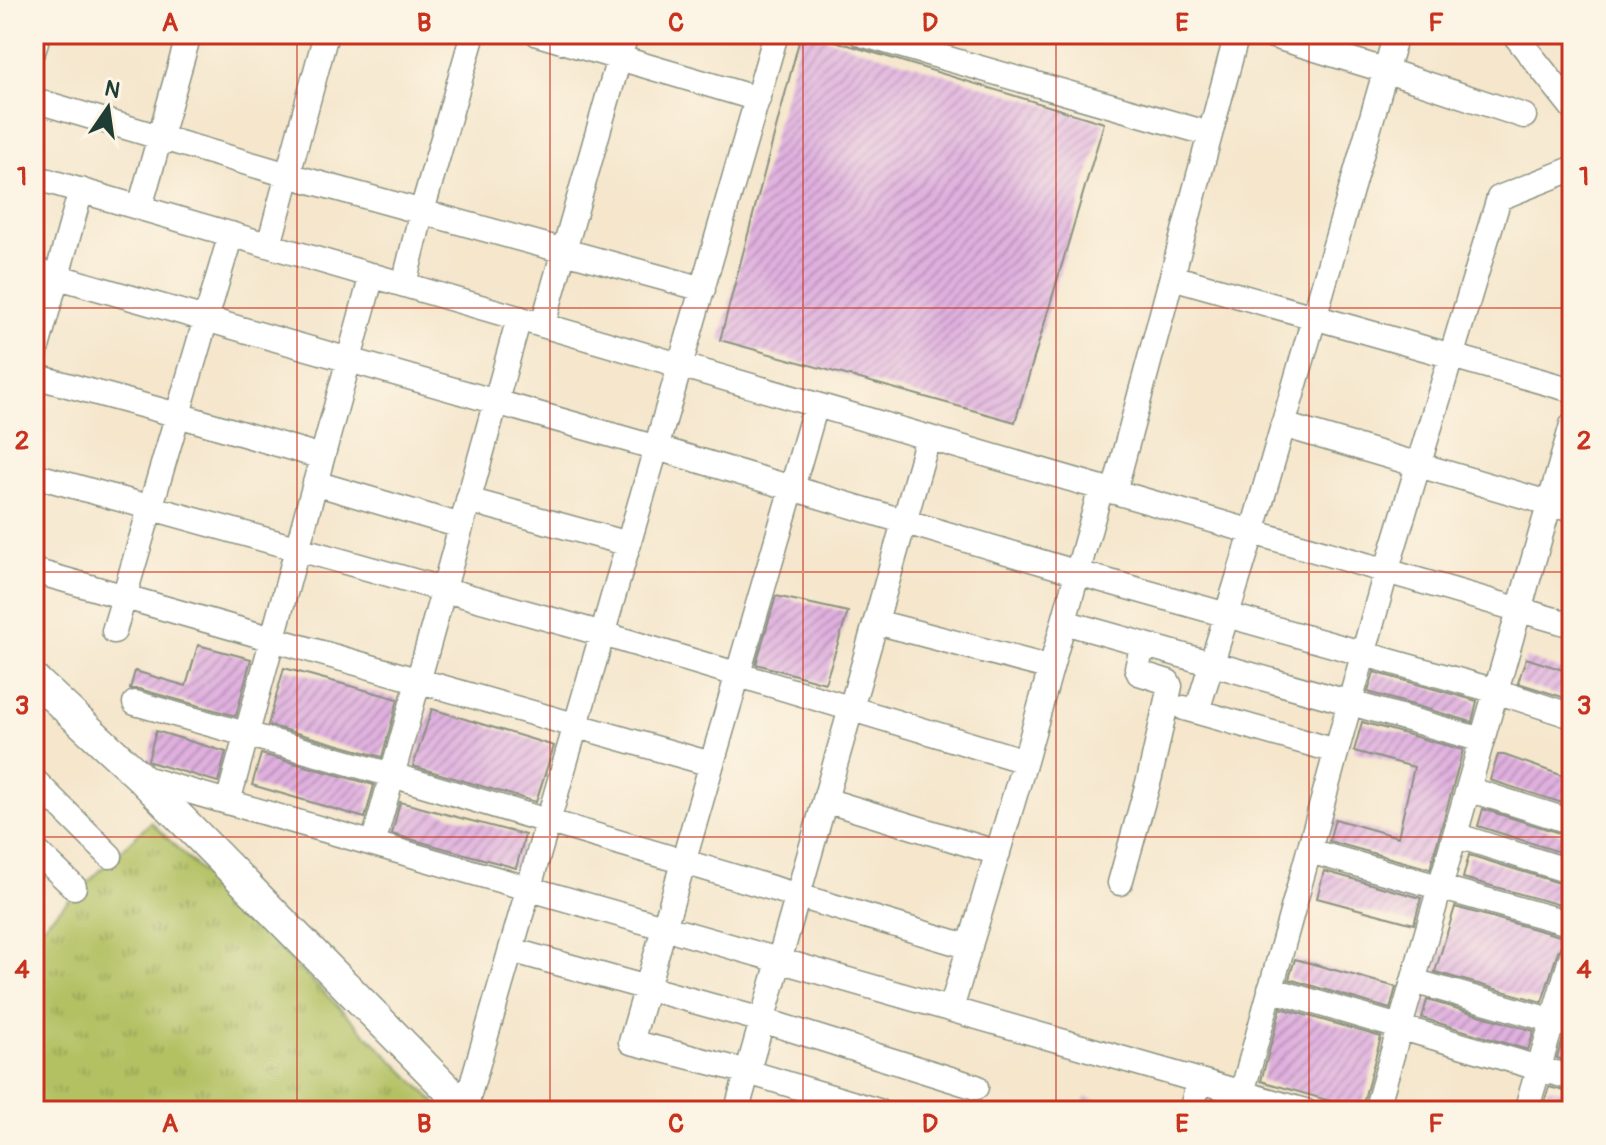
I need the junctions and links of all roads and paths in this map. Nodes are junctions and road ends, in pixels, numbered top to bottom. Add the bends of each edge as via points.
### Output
1 (38, 34) edge
2 (189, 34) edge
3 (326, 34) edge
4 (473, 34) edge
5 (538, 34) edge
6 (626, 34) edge
7 (776, 34) edge
8 (861, 34) edge
9 (1237, 34) edge
10 (1267, 34) edge
11 (1396, 34) edge
12 (1514, 34) edge
13 (34, 49) edge
14 (619, 58) junction
15 (1384, 70) junction
16 (758, 99) junction
17 (34, 100) edge
18 (1572, 107) edge
19 (1524, 116) dead end
20 (1210, 134) junction
21 (160, 137) junction
22 (1572, 169) edge
23 (288, 175) junction
24 (34, 177) edge
25 (81, 190) junction
26 (140, 207) junction
27 (422, 211) junction
28 (231, 234) junction
29 (269, 245) junction
30 (564, 250) junction
31 (46, 273) edge
32 (372, 275) junction
33 (1172, 277) junction
34 (404, 284) junction
35 (703, 289) junction
36 (1314, 316) junction
37 (519, 318) junction
38 (206, 319) junction
39 (543, 324) junction
40 (1451, 355) junction
41 (34, 358) edge
42 (349, 360) junction
43 (681, 365) junction
44 (34, 376) edge
45 (1572, 390) edge
46 (495, 402) junction
47 (816, 405) junction
48 (178, 415) junction
49 (1283, 425) junction
50 (1572, 425) edge
51 (928, 438) junction
52 (657, 448) junction
53 (322, 457) junction
54 (1417, 464) junction
55 (34, 475) edge
56 (315, 483) junction
57 (792, 488) junction
58 (1107, 490) junction
59 (468, 500) junction
60 (1561, 506) edge
61 (151, 508) junction
62 (904, 521) junction
63 (461, 526) junction
64 (1252, 533) junction
65 (629, 544) junction
66 (297, 549) junction
67 (34, 571) edge
68 (1386, 572) junction
69 (1078, 573) junction
70 (444, 589) junction
71 (124, 596) junction
72 (1519, 610) junction
73 (1228, 615) junction
74 (876, 622) junction
75 (1064, 622) junction
76 (1572, 625) edge
77 (114, 631) dead end
78 (603, 634) junction
79 (272, 638) junction
80 (1143, 644) junction
81 (1363, 654) junction
82 (1213, 664) junction
83 (1051, 668) junction
84 (737, 674) junction
85 (418, 681) junction
86 (38, 690) edge
87 (1496, 691) junction
88 (135, 703) dead end
89 (1166, 703) junction
90 (1350, 703) junction
91 (851, 709) junction
92 (1197, 711) junction
93 (1572, 716) edge
94 (576, 725) junction
95 (246, 735) junction
96 (1482, 740) junction
97 (1336, 751) junction
98 (1025, 761) junction
99 (711, 764) junction
100 (392, 775) junction
101 (140, 777) junction
102 (34, 780) edge
103 (1468, 789) junction
104 (825, 800) junction
105 (228, 802) junction
106 (548, 821) junction
107 (1572, 822) edge
108 (1455, 835) junction
109 (373, 844) junction
110 (34, 849) edge
111 (1309, 851) junction
112 (998, 853) junction
113 (110, 856) dead end
114 (683, 862) junction
115 (1572, 872) edge
116 (1120, 883) dead end
117 (1440, 886) junction
118 (74, 887) dead end
119 (529, 888) junction
120 (798, 896) junction
121 (1572, 924) edge
122 (663, 927) junction
123 (970, 947) junction
124 (511, 950) junction
125 (1572, 955) edge
126 (780, 960) junction
127 (1413, 981) junction
128 (647, 987) junction
129 (1270, 989) junction
130 (951, 1009) junction
131 (762, 1020) junction
132 (1562, 1024) edge
133 (1400, 1029) junction
134 (1539, 1069) junction
135 (748, 1072) junction
136 (1572, 1078) edge
137 (1199, 1081) junction
138 (976, 1087) dead end
139 (1242, 1093) junction
140 (739, 1102) dead end
141 (467, 1109) edge
142 (878, 1111) edge
143 (1191, 1111) edge
144 (1305, 1111) edge
145 (1376, 1111) edge
146 (1526, 1111) edge

1 - 13 street
2 - 21 street
3 - 23 street
4 - 27 street
5 - 14 street
6 - 14 street
7 - 16 street
8 - 20 street
9 - 20 street
10 - 15 street
11 - 15 street
12 - 18 street
14 - 16 street
14 - 30 street
15 - 19 street
15 - 36 street
16 - 35 street
17 - 21 street
20 - 33 street
21 - 23 street
21 - 26 street
22 - 40 street via 1499,198
23 - 27 street
23 - 29 street
24 - 25 street
25 - 26 street
25 - 31 street
26 - 28 street
27 - 30 street
27 - 34 street
28 - 29 street
28 - 38 street
29 - 32 street
30 - 35 street
30 - 39 street
31 - 38 street
31 - 41 street
32 - 34 street
32 - 42 street
33 - 36 street
33 - 58 street
34 - 37 street
35 - 43 street
36 - 40 street
36 - 49 street
37 - 39 street
37 - 46 street
38 - 42 street
38 - 48 street
39 - 43 street
40 - 45 street
40 - 54 street
42 - 46 street
42 - 53 street
43 - 47 street
43 - 52 street
44 - 48 street
46 - 52 street
46 - 59 street
47 - 51 street
47 - 57 street
48 - 53 street
48 - 61 street
49 - 54 street
49 - 64 street
50 - 60 street
51 - 58 street
51 - 62 street
52 - 57 street
52 - 65 street
53 - 56 street
54 - 60 street
54 - 68 street
55 - 61 street
56 - 63 street
56 - 66 street
57 - 62 street
57 - 84 street
58 - 64 street
58 - 69 street
59 - 63 street
59 - 65 street
60 - 72 street
61 - 66 street
61 - 71 street
62 - 69 street
62 - 74 street
63 - 70 street
64 - 68 street
64 - 73 street
65 - 78 street
66 - 70 street
66 - 79 street
67 - 71 street
68 - 72 street
68 - 81 street
69 - 73 street
69 - 75 street
70 - 78 street
70 - 85 street
71 - 77 street
71 - 79 street
72 - 76 street
72 - 87 street
73 - 81 street
73 - 82 street
74 - 83 street
74 - 91 street
75 - 80 street
75 - 83 street
78 - 84 street
78 - 94 street
79 - 85 street
79 - 95 street
80 - 82 street
80 - 89 street via 1137,668 1168,682
81 - 87 street
81 - 90 street
82 - 90 street
82 - 92 street
83 - 98 street
84 - 91 street
84 - 99 street
85 - 94 street
85 - 100 street
86 - 101 main road
87 - 93 street
87 - 96 street
88 - 95 street
89 - 92 street
89 - 116 street
90 - 96 street
90 - 97 street
91 - 98 street
91 - 104 street
92 - 97 street
94 - 99 street
94 - 106 street
95 - 100 street
95 - 105 street
96 - 103 street
97 - 111 street
98 - 112 street
99 - 114 street
100 - 106 street
100 - 109 street
101 - 105 street
101 - 141 main road
102 - 113 street
103 - 107 street
103 - 108 street
104 - 112 street
104 - 120 street
105 - 109 street
106 - 114 street
106 - 119 street
108 - 115 street
108 - 117 street
109 - 119 street
110 - 118 street
111 - 117 street
111 - 129 street
112 - 123 street
114 - 120 street
114 - 122 street
117 - 121 street
117 - 127 street
119 - 122 street
119 - 124 street
120 - 123 street
120 - 126 street
122 - 126 street
122 - 128 street
123 - 130 street
124 - 128 street
124 - 141 street
125 - 132 street
126 - 130 street
126 - 131 street
127 - 132 street
127 - 133 street
128 - 131 street
128 - 135 street via 631,1042
129 - 133 street
129 - 139 street
130 - 137 street
131 - 135 street
131 - 138 street
132 - 134 street
133 - 134 street
133 - 145 street
134 - 136 street
134 - 146 street
135 - 140 street
135 - 142 street
137 - 139 street
137 - 143 street
139 - 144 street

